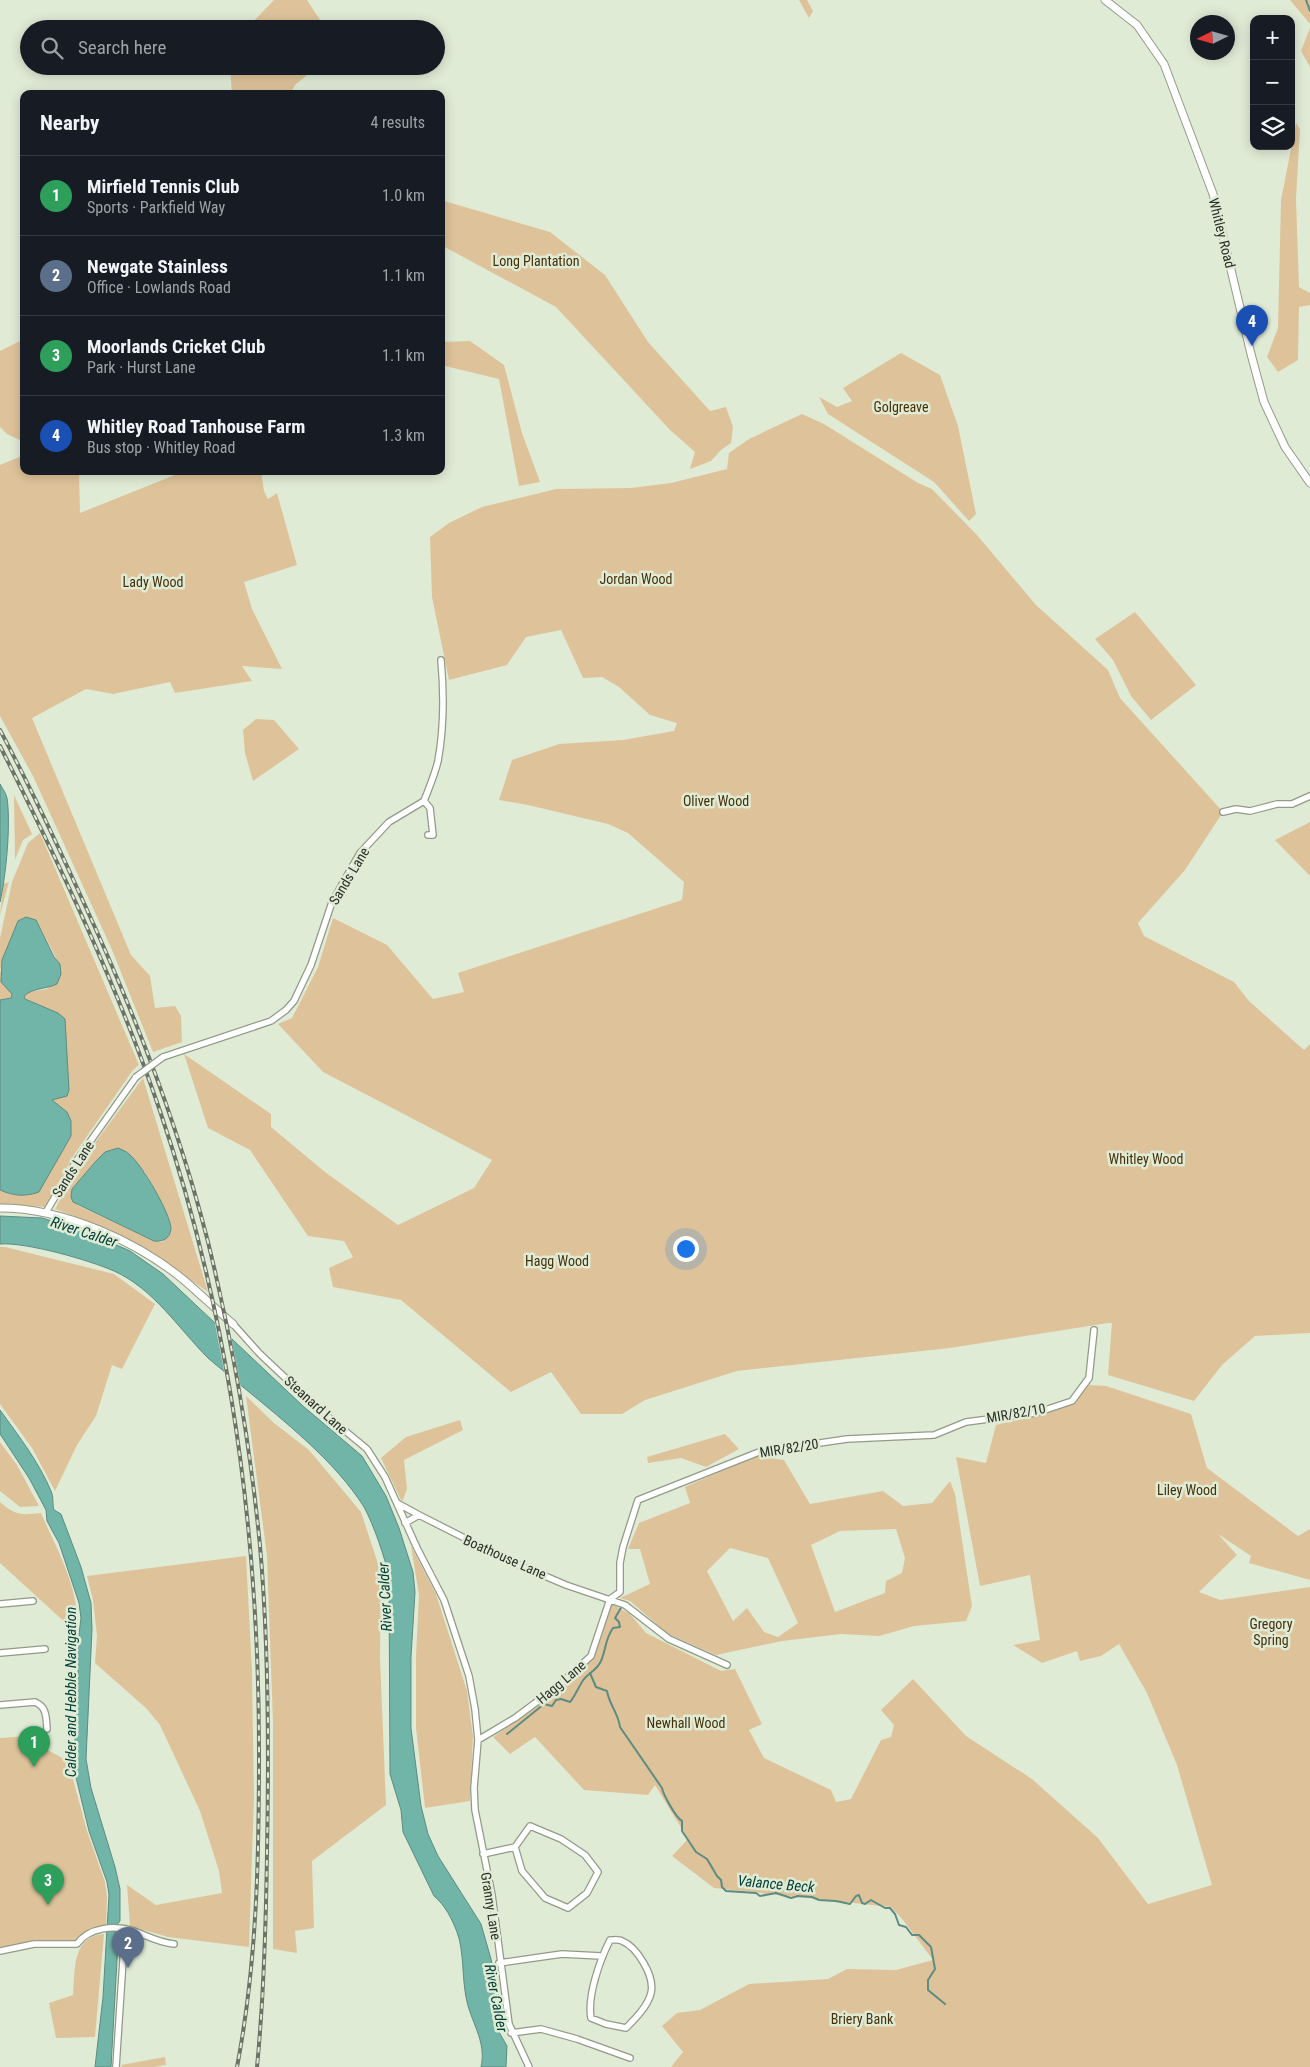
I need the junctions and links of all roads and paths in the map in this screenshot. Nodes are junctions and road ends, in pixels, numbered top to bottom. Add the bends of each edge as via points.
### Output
1 (1105, 0) edge
2 (1310, 483) edge
3 (441, 660) dead end
4 (1310, 796) edge
5 (424, 801) junction
6 (1223, 812) dead end
7 (428, 835) dead end
8 (0, 1208) edge
9 (46, 1212) junction
10 (233, 1324) joint
11 (1094, 1330) dead end
12 (934, 1435) joint
13 (652, 1494) joint
14 (397, 1503) junction
15 (419, 1515) junction
16 (405, 1523) junction
17 (610, 1599) junction
18 (33, 1600) dead end
19 (0, 1604) edge
20 (45, 1649) dead end
21 (0, 1653) edge
22 (727, 1665) dead end
23 (0, 1705) edge
24 (47, 1729) dead end
25 (478, 1740) junction
26 (516, 1847) junction
27 (483, 1854) junction
28 (122, 1930) junction
29 (174, 1944) dead end
30 (0, 1951) edge
31 (601, 1956) junction
32 (499, 1963) junction
33 (511, 2033) junction
34 (630, 2058) dead end
35 (116, 2067) edge
36 (529, 2067) edge

1 - 2 street, Whitley Road via 1136,25 1164,64 1213,194 1264,402 1285,447
3 - 5 street via 444,685 442,739
4 - 6 street via 1292,804
5 - 7 street via 430,808 433,835
5 - 9 street, Sands Lane, bridge via 389,822 360,853 332,902 311,965 294,1001 286,1010 271,1021 163,1057 136,1077 77,1160
8 - 9 street, Steanard Lane
9 - 10 street, Steanard Lane via 99,1231 140,1251 184,1280
10 - 14 street, Steanard Lane via 314,1405 367,1449
11 - 12 street, MIR/82/10 via 1089,1378 1072,1401 1036,1413 966,1422
12 - 13 street, MIR/82/20 via 847,1439 759,1452
13 - 17 street, Hagg Lane via 638,1500 623,1547 620,1592
14 - 15 street, Boathouse Lane
14 - 16 street, Steanard Lane
15 - 16 street
15 - 17 street, Boathouse Lane via 510,1561
16 - 25 street, Steanard Lane via 444,1600 458,1638 469,1676
17 - 22 street, Boathouse Lane via 625,1605 669,1639
17 - 25 street, Hagg Lane via 591,1656 516,1718
18 - 19 street
20 - 21 street
23 - 24 street via 41,1704 45,1709
25 - 27 street, Granny Lane via 474,1788
26 - 26 street via 522,1871 545,1898 568,1908 587,1893 598,1872 585,1855 561,1839 530,1826
26 - 27 street
27 - 32 street, Granny Lane via 492,1895
28 - 29 street
28 - 30 street via 96,1929 77,1944 34,1944
28 - 35 street
31 - 31 street via 610,1940 620,1940 632,1948 651,1975 651,1993 639,2015 626,2028 591,2018
31 - 32 street via 562,1954
32 - 33 street, Granny Lane
33 - 34 street via 540,2029
33 - 36 street, Granny Lane

